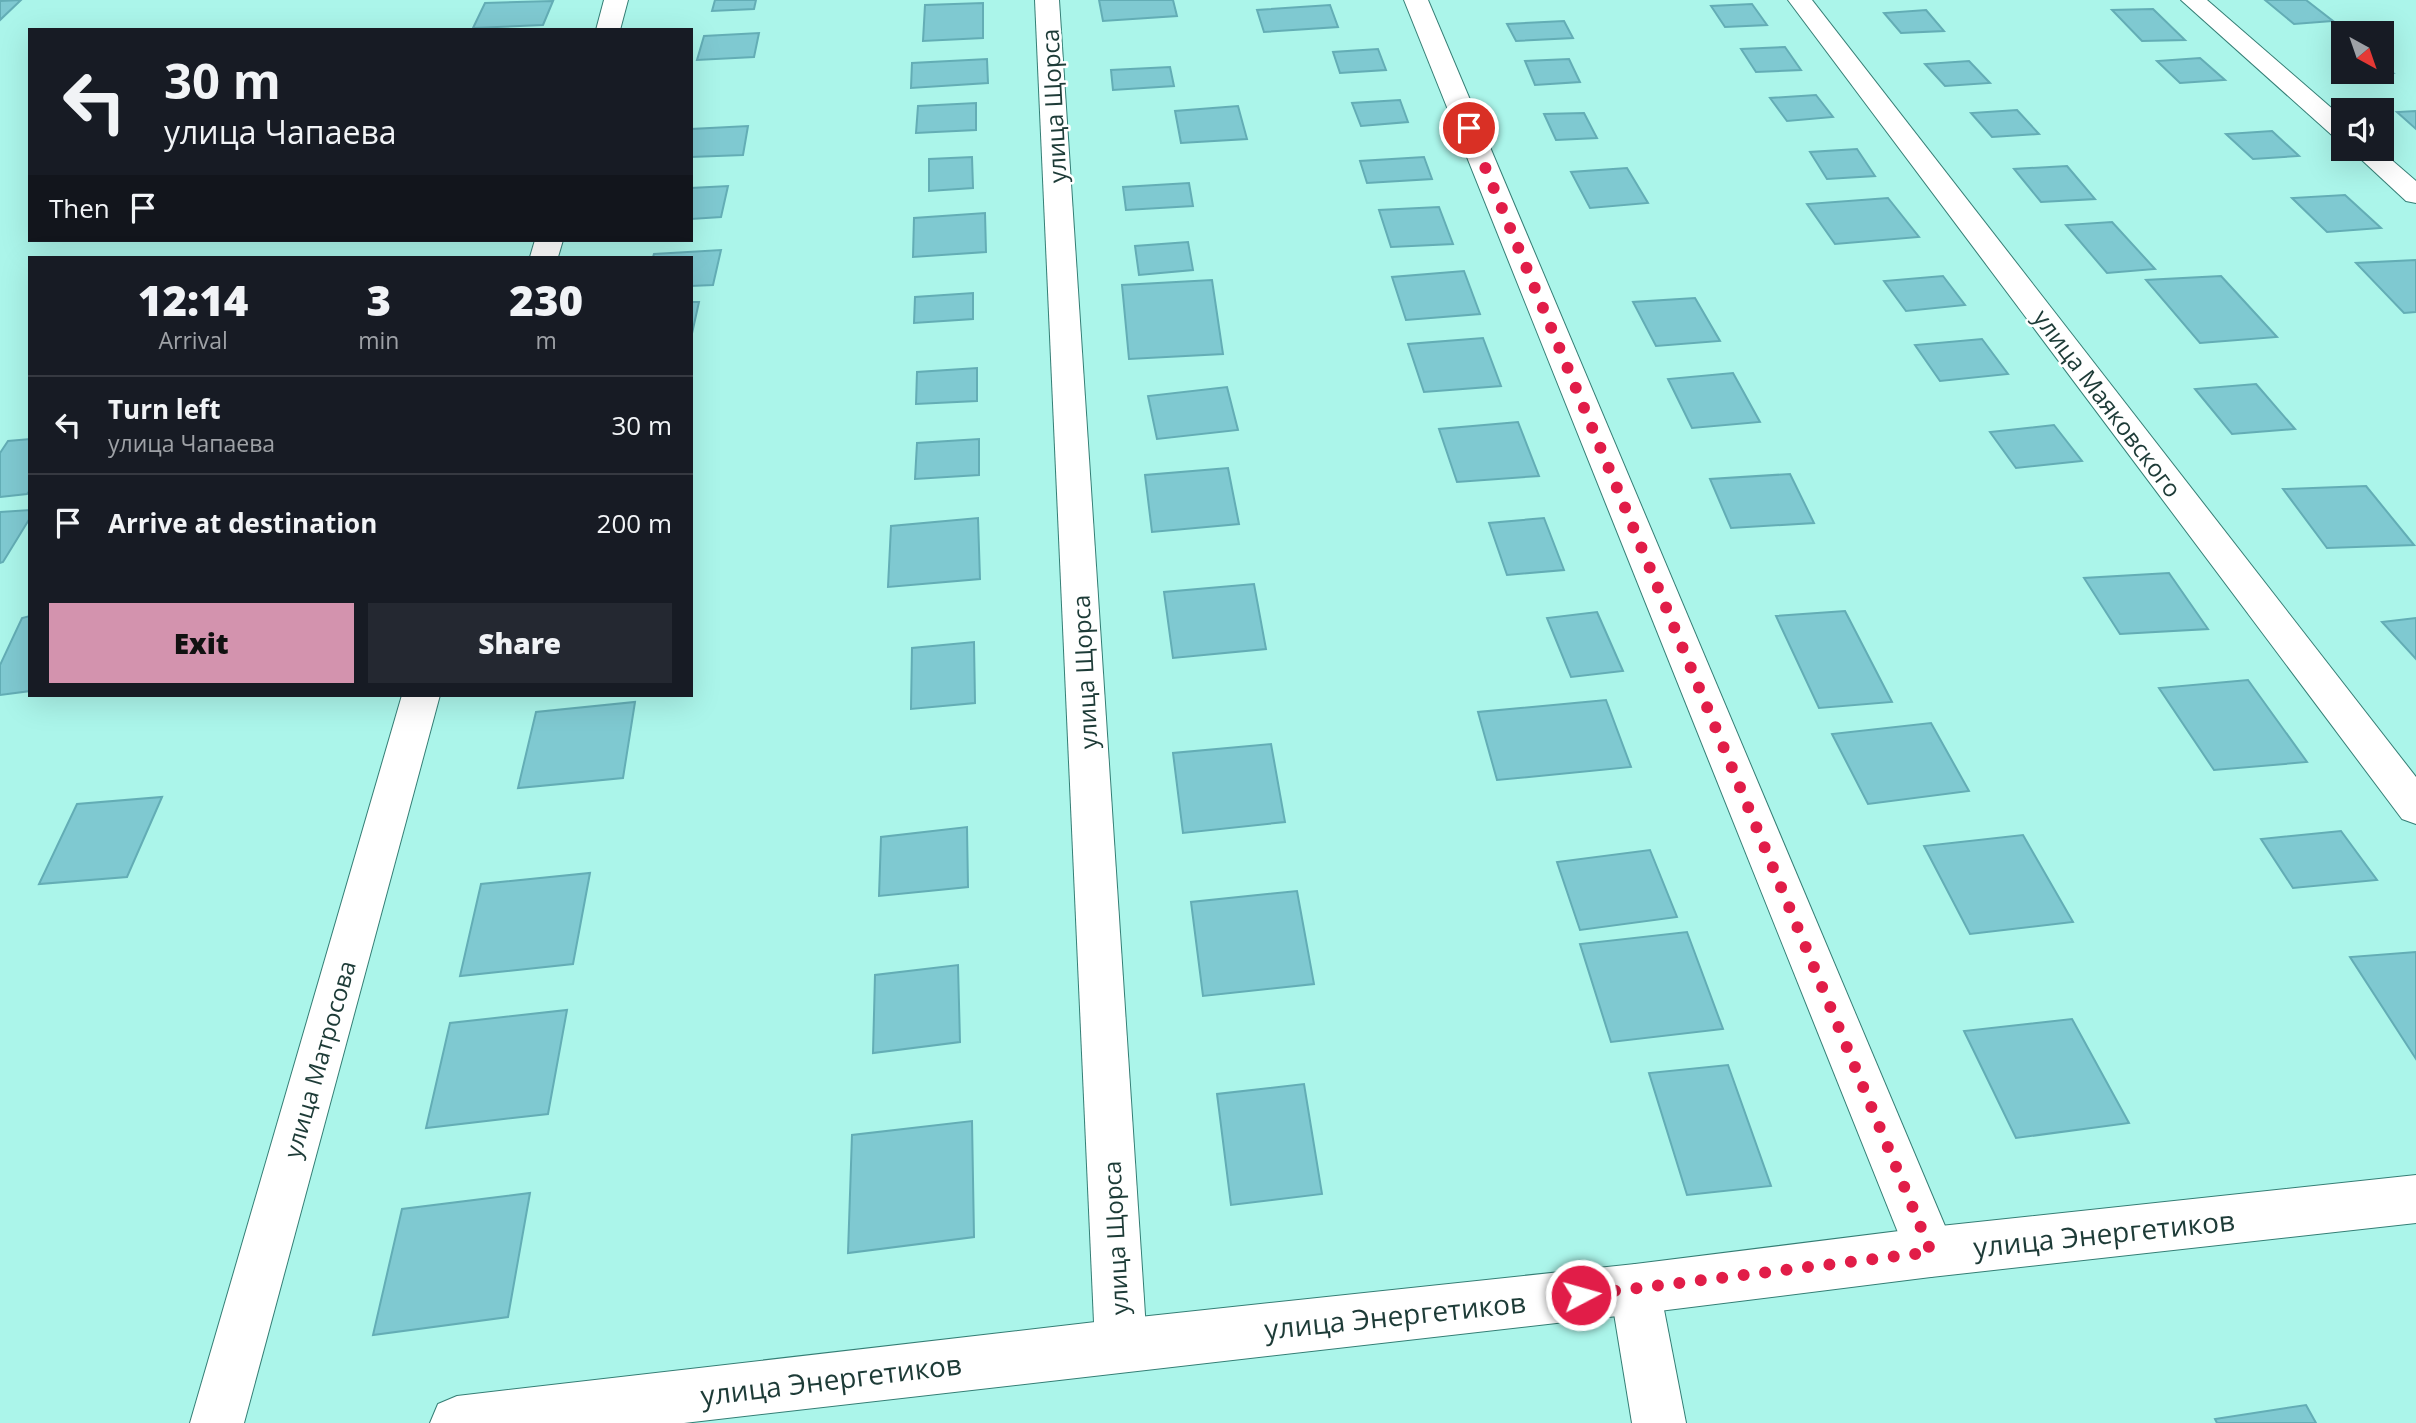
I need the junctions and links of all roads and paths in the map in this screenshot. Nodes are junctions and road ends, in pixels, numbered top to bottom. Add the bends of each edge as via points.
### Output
1 (616, 0) edge
2 (1047, 0) edge
3 (1416, 0) edge
4 (1800, 0) edge
5 (2193, 0) edge
6 (609, 28) edge
7 (2331, 121) edge
8 (2377, 161) edge
9 (2416, 195) edge
10 (420, 697) edge
11 (2416, 807) edge
12 (2416, 1199) edge
13 (1931, 1252) junction
14 (1635, 1289) junction
15 (1121, 1345) junction
16 (217, 1423) edge
17 (457, 1423) edge
18 (1659, 1423) edge

1 - 6 street
2 - 15 street, улица Щорса
3 - 13 street
4 - 11 street, улица Маяковского
5 - 7 street
8 - 9 street
10 - 16 street, улица Матросова
12 - 13 street, улица Энергетиков
13 - 14 street, улица Энергетиков
14 - 15 street, улица Энергетиков
14 - 18 street
15 - 17 street, улица Энергетиков

